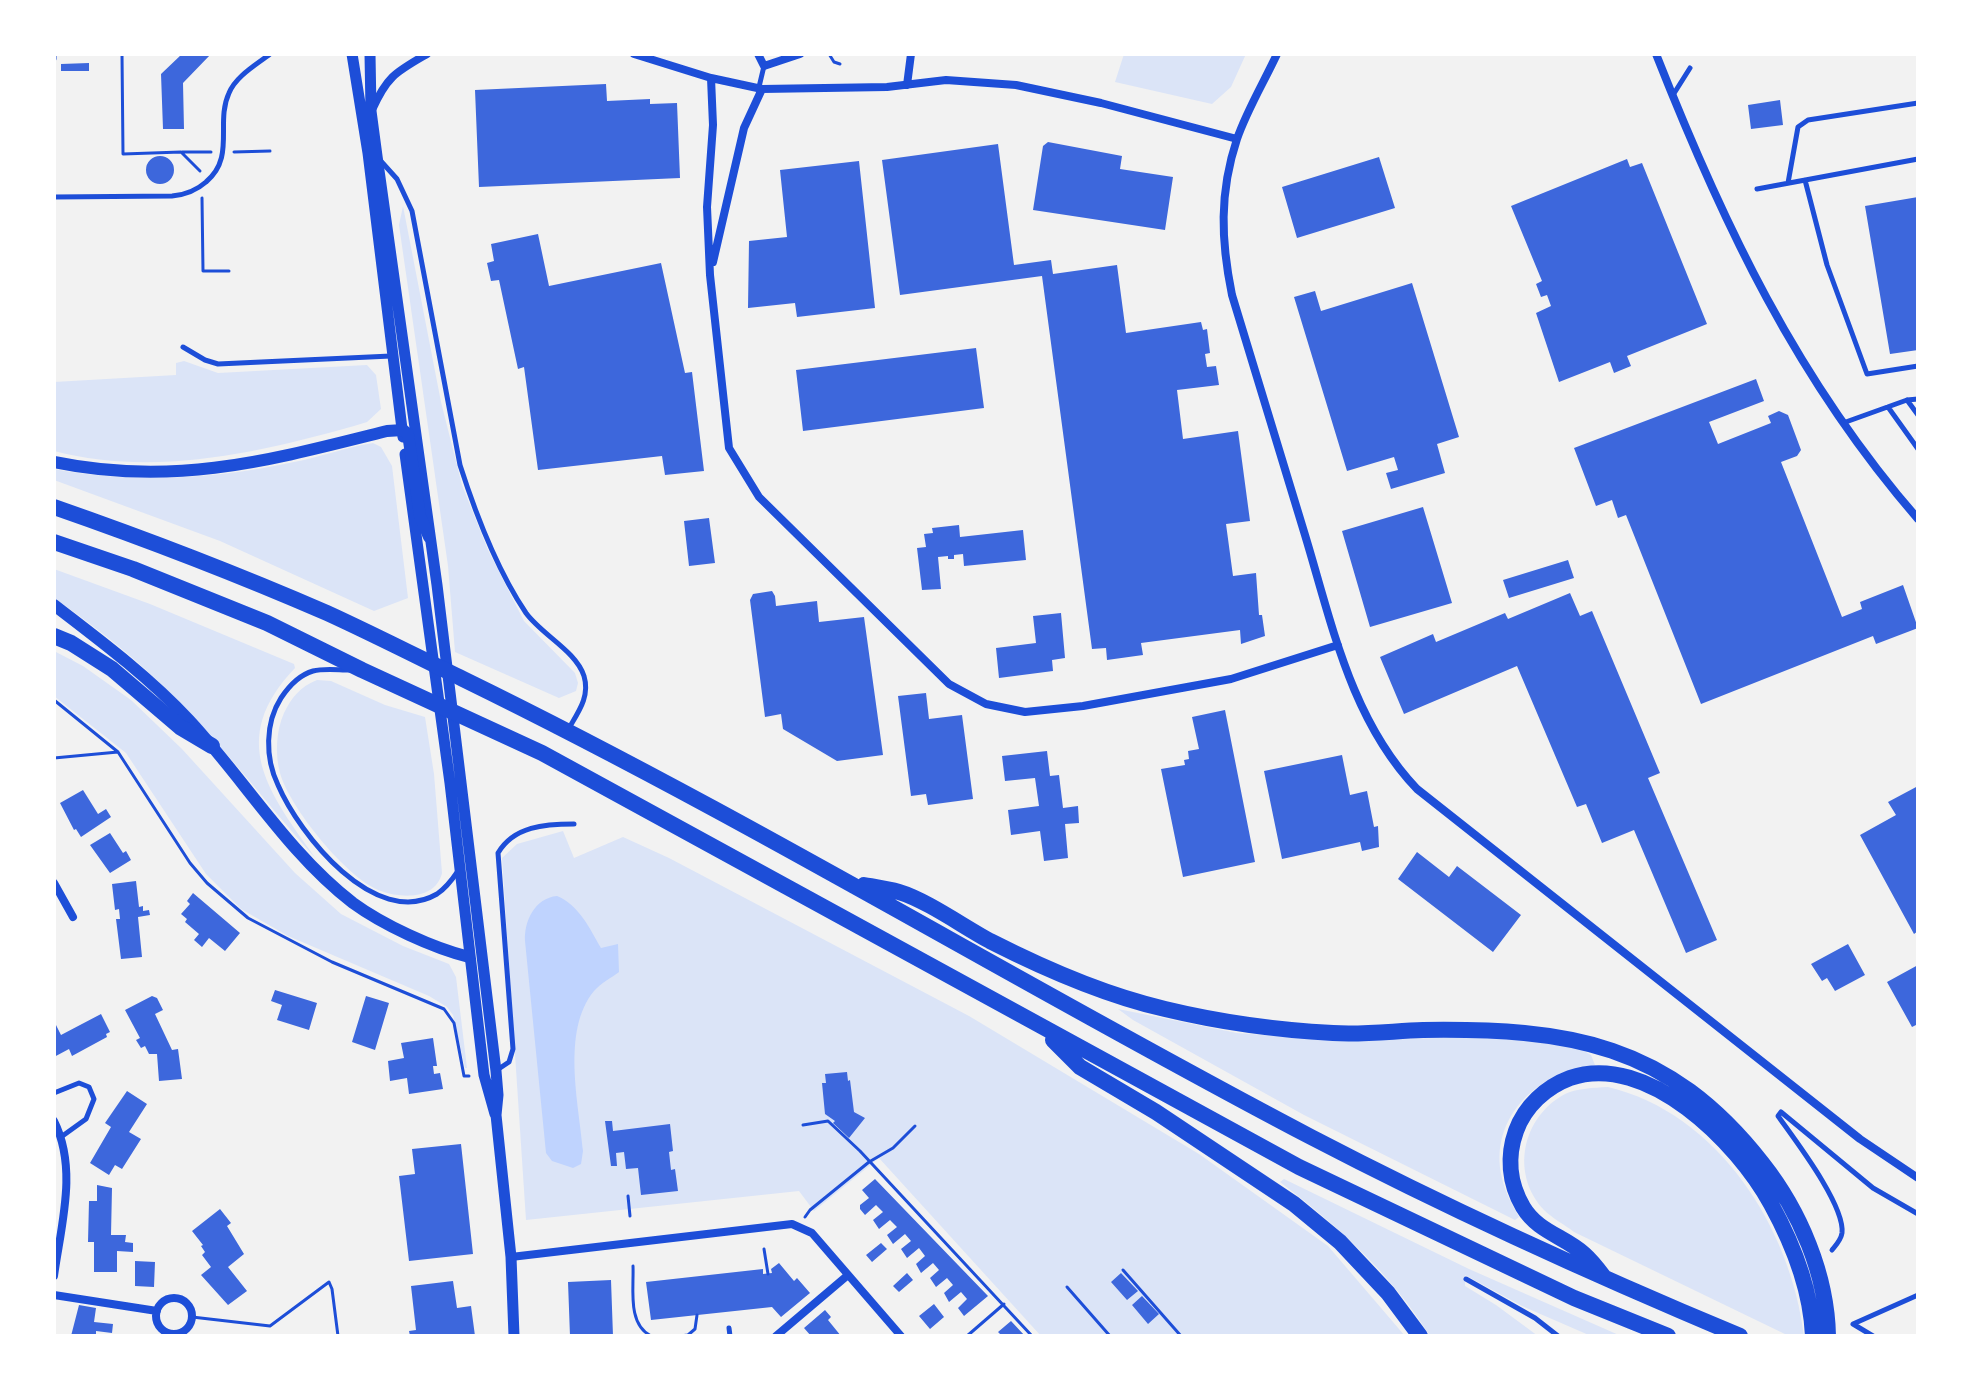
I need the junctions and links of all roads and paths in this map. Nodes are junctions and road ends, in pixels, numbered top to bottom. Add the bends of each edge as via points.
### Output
1 (122, 54) edge
2 (270, 54) edge
3 (352, 54) edge
4 (370, 54) edge
5 (427, 54) edge
6 (634, 54) edge
7 (758, 54) edge
8 (800, 54) edge
9 (829, 54) edge
10 (911, 54) edge
11 (1277, 54) edge
12 (1656, 54) edge
13 (840, 64) dead end
14 (764, 66) junction
15 (1690, 68) dead end
16 (711, 78) junction
17 (907, 85) junction
18 (760, 89) junction
19 (1672, 96) junction
20 (1918, 103) edge
21 (371, 111) junction
22 (1237, 139) junction
23 (372, 155) junction
24 (1918, 159) edge
25 (1805, 180) junction
26 (1788, 183) junction
27 (202, 185) junction
28 (1757, 189) dead end
29 (54, 197) edge
30 (229, 271) dead end
31 (710, 275) junction
32 (394, 318) junction
33 (183, 347) dead end
34 (392, 356) junction
35 (1918, 366) edge
36 (1918, 399) edge
37 (1907, 400) junction
38 (1888, 407) junction
39 (1918, 415) edge
40 (1843, 423) junction
41 (403, 430) junction
42 (1918, 449) edge
43 (54, 462) edge
44 (54, 507) edge
45 (1918, 519) edge
46 (429, 537) junction
47 (54, 542) edge
48 (54, 605) edge
49 (54, 636) edge
50 (1338, 645) junction
51 (362, 670) junction
52 (54, 700) edge
53 (568, 731) junction
54 (212, 746) junction
55 (118, 752) junction
56 (54, 758) edge
57 (456, 785) junction
58 (574, 824) dead end
59 (458, 871) junction
60 (850, 882) junction
61 (54, 883) edge
62 (73, 917) dead end
63 (469, 957) junction
64 (1037, 1025) junction
65 (496, 1071) junction
66 (485, 1080) junction
67 (54, 1093) edge
68 (496, 1115) junction
69 (54, 1121) edge
70 (803, 1125) dead end
71 (915, 1126) dead end
72 (61, 1137) junction
73 (869, 1162) junction
74 (1918, 1178) edge
75 (628, 1196) dead end
76 (1918, 1214) edge
77 (630, 1216) dead end
78 (801, 1226) junction
79 (764, 1249) dead end
80 (1832, 1250) dead end
81 (511, 1257) junction
82 (633, 1266) dead end
83 (1123, 1270) dead end
84 (768, 1274) dead end
85 (848, 1275) junction
86 (54, 1276) edge
87 (1466, 1279) dead end
88 (1608, 1281) junction
89 (1067, 1287) dead end
90 (54, 1295) edge
91 (1918, 1295) edge
92 (1004, 1304) junction
93 (157, 1311) junction
94 (697, 1315) dead end
95 (192, 1317) junction
96 (729, 1328) dead end
97 (338, 1336) edge
98 (514, 1336) edge
99 (648, 1336) edge
100 (680, 1336) edge
101 (730, 1336) edge
102 (776, 1336) edge
103 (901, 1336) edge
104 (967, 1336) edge
105 (1032, 1336) edge
106 (1110, 1336) edge
107 (1181, 1336) edge
108 (1420, 1336) edge
109 (1558, 1336) edge
110 (1668, 1336) edge
111 (1740, 1336) edge
112 (1813, 1336) edge
113 (1828, 1336) edge
114 (1873, 1336) edge

1 - 27 path via 123,154 181,152 201,173
2 - 27 lane via 231,88 221,160
3 - 23 street
4 - 21 street
5 - 21 street via 393,74
6 - 16 street
7 - 14 street
8 - 14 street
9 - 13 path
10 - 17 street
11 - 22 street
12 - 19 street
14 - 18 lane
15 - 19 lane
16 - 18 street
16 - 31 street
17 - 18 street
17 - 22 street via 946,80 1016,85
18 - 31 street via 744,128
19 - 40 street via 1761,290
20 - 26 lane via 1808,120 1794,138
21 - 23 street
22 - 50 street via 1223,216 1226,265
23 - 32 street
23 - 53 lane via 397,179 412,211 460,465 492,547 525,611 575,659 585,679 584,702
24 - 25 lane
25 - 26 lane
25 - 35 lane via 1827,265 1867,374
26 - 28 lane
27 - 29 lane via 178,196
27 - 30 path via 203,271
31 - 50 street via 729,448 759,497 949,684 986,704 1025,712 1231,679
32 - 34 street
32 - 46 street
33 - 34 lane via 218,364
34 - 41 street
36 - 37 lane
37 - 38 lane
37 - 39 lane
38 - 40 lane
38 - 42 lane
40 - 45 street
41 - 43 main road via 262,462 196,470 112,470
41 - 46 main road
41 - 57 street via 421,579
44 - 53 highway via 332,616
46 - 57 street
47 - 51 highway via 267,623
48 - 54 main road via 120,656
49 - 54 highway via 112,669 180,727
50 - 74 street via 1369,726 1417,789 1860,1139
51 - 59 lane via 315,670 287,690 271,719 269,735 276,783 318,848 373,893 389,900 425,899 447,886
51 - 64 highway via 542,753
52 - 55 path
53 - 60 highway
54 - 63 main road via 297,847 354,904 407,933
55 - 56 path
55 - 66 path via 207,883 266,929 444,1009 454,1023 464,1076
57 - 59 street
57 - 65 street
58 - 65 lane via 531,828 511,838 498,853 513,1049 509,1062
59 - 63 street
60 - 88 highway via 1313,1138
60 - 113 highway via 901,893 1064,975 1139,1003 1201,1018 1335,1033 1504,1031 1581,1041 1633,1058 1700,1097 1776,1181 1795,1213 1818,1274
61 - 62 street
63 - 66 street
64 - 108 highway via 1080,1067 1294,1204 1340,1242
64 - 110 highway via 1299,1167 1574,1298
65 - 68 street
66 - 68 street
67 - 72 lane via 79,1083 89,1087 94,1099 86,1119
68 - 81 street
69 - 72 street
70 - 73 path via 828,1121
71 - 73 path
72 - 86 street via 67,1172
73 - 78 path via 810,1210
73 - 92 path
75 - 77 path
76 - 80 lane via 1873,1188 1781,1112 1778,1116 1834,1203 1842,1231
78 - 81 street
78 - 85 street
79 - 84 path
81 - 98 street
82 - 99 path via 635,1317
83 - 107 path
85 - 102 street
85 - 103 street
87 - 109 lane
88 - 111 highway
88 - 112 highway via 1583,1253 1529,1216 1510,1168 1513,1139 1525,1112 1559,1082 1587,1074 1617,1074 1660,1090 1688,1109 1747,1167 1770,1202 1797,1263
89 - 106 path
90 - 93 street
91 - 114 lane via 1853,1324
92 - 104 path
92 - 105 path
93 - 95 street via 165,1301 177,1299 188,1305
93 - 95 street via 158,1324 171,1334 187,1329
94 - 100 path via 695,1329
95 - 97 path via 270,1326 329,1282
96 - 101 lane

